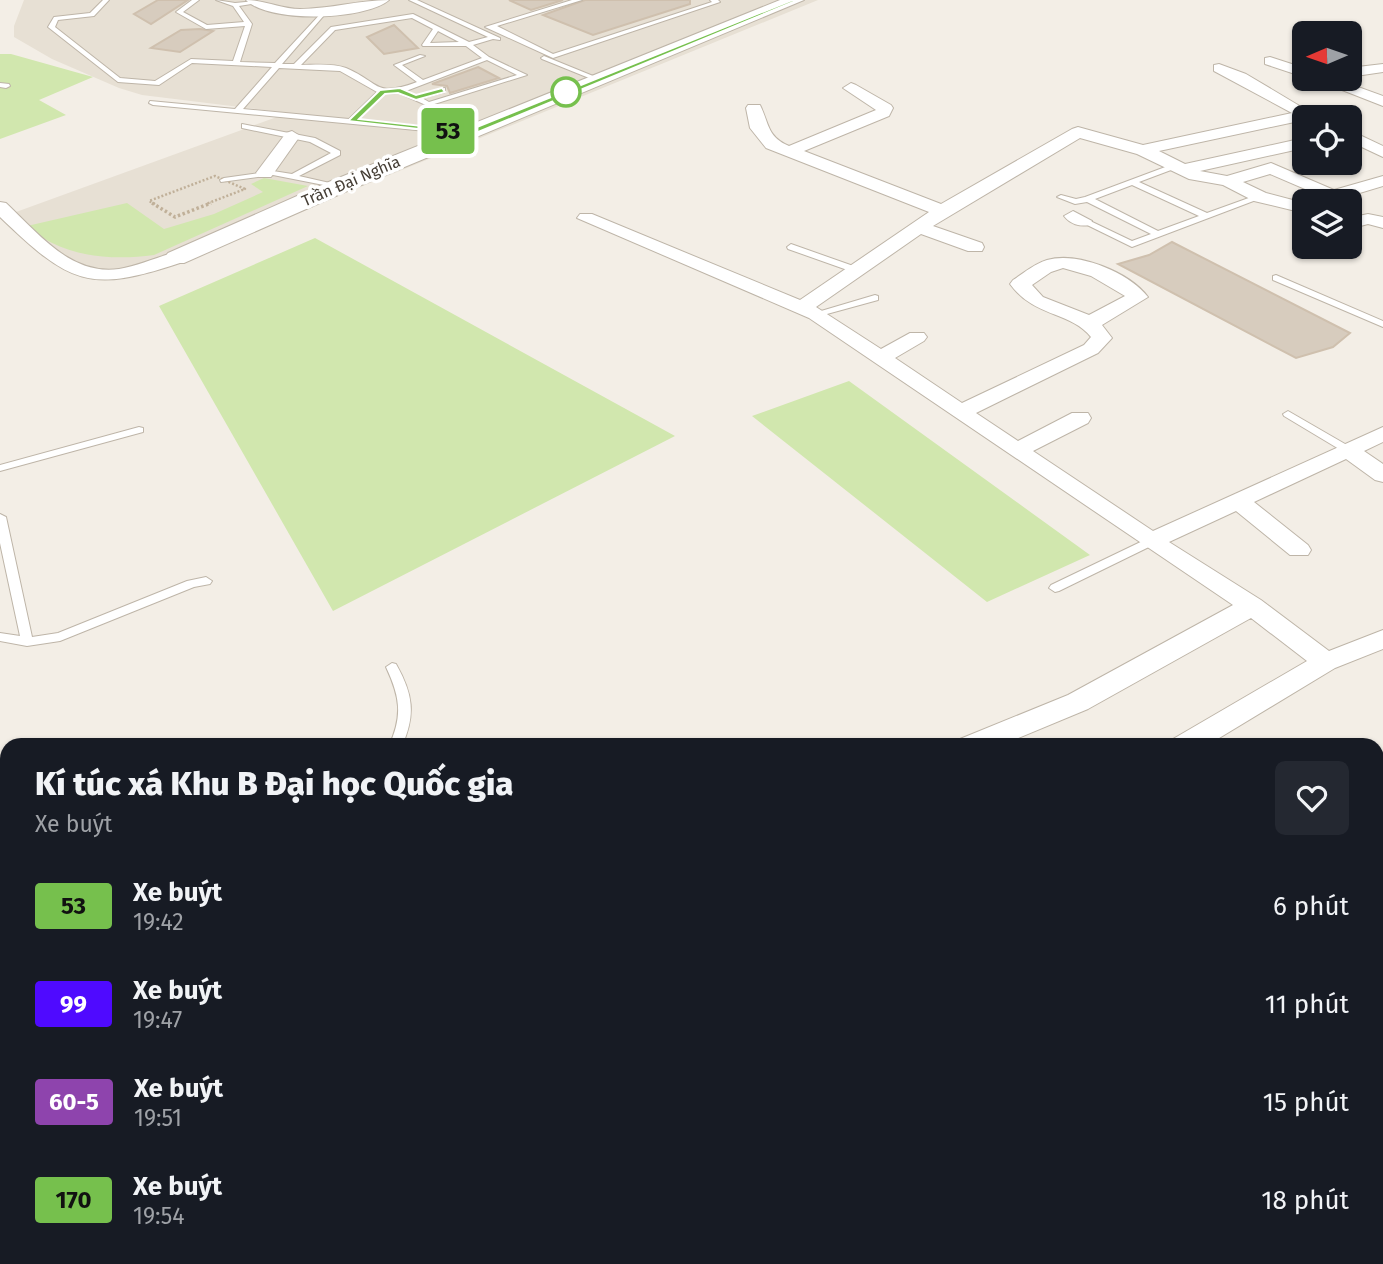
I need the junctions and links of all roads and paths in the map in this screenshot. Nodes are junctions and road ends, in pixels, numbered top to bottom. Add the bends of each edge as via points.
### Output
1 (106, 0) edge
2 (196, 0) edge
3 (219, 0) edge
4 (382, 0) edge
5 (412, 0) edge
6 (579, 0) edge
7 (713, 0) edge
8 (795, 0) edge
9 (254, 1) edge
10 (236, 5) junction
11 (324, 12) junction
12 (249, 24) junction
13 (491, 26) junction
14 (437, 28) junction
15 (478, 29) junction
16 (495, 37) junction
17 (468, 44) junction
18 (422, 56) dead end
19 (488, 58) junction
20 (1270, 61) dead end
21 (236, 64) junction
22 (278, 66) junction
23 (296, 66) junction
24 (1219, 68) dead end
25 (1383, 68) edge
26 (1292, 69) edge
27 (1362, 71) edge
28 (596, 79) junction
29 (422, 82) junction
30 (851, 88) dead end
31 (442, 90) dead end
32 (400, 91) junction
33 (1355, 91) edge
34 (382, 92) junction
35 (416, 98) junction
36 (1383, 101) edge
37 (153, 103) dead end
38 (1292, 107) edge
39 (754, 108) dead end
40 (238, 110) junction
41 (1292, 119) edge
42 (1204, 120) dead end
43 (352, 121) junction
44 (245, 126) dead end
45 (468, 133) junction
46 (292, 136) junction
47 (1115, 142) junction
48 (1362, 142) edge
49 (1292, 145) edge
50 (1143, 150) junction
51 (788, 152) junction
52 (1383, 152) edge
53 (1181, 167) junction
54 (265, 173) junction
55 (295, 175) junction
56 (224, 180) junction
57 (1228, 181) junction
58 (1383, 181) edge
59 (1132, 182) junction
60 (339, 186) junction
61 (1061, 197) dead end
62 (1260, 197) junction
63 (1088, 199) junction
64 (1292, 205) edge
65 (0, 207) edge
66 (942, 211) junction
67 (1206, 216) junction
68 (586, 218) dead end
69 (1078, 218) dead end
70 (1362, 220) edge
71 (1383, 223) edge
72 (919, 227) junction
73 (1158, 234) junction
74 (791, 247) dead end
75 (975, 247) dead end
76 (176, 258) joint
77 (856, 270) junction
78 (1276, 278) dead end
79 (875, 298) dead end
80 (808, 311) junction
81 (1090, 323) junction
82 (1383, 323) edge
83 (917, 337) dead end
84 (882, 357) junction
85 (962, 411) junction
86 (1288, 414) dead end
87 (1080, 418) dead end
88 (139, 430) dead end
89 (1383, 433) edge
90 (1018, 450) junction
91 (1348, 450) junction
92 (0, 468) edge
93 (1383, 475) edge
94 (1238, 501) junction
95 (0, 517) edge
96 (1151, 541) junction
97 (1299, 550) dead end
98 (206, 581) dead end
99 (1055, 588) dead end
100 (1252, 606) junction
101 (0, 638) edge
102 (1383, 639) edge
103 (27, 642) junction
104 (1326, 662) junction
105 (392, 667) dead end
106 (399, 738) edge
107 (990, 738) edge
108 (1197, 738) edge

1 - 21 lane via 92,15 55,18 51,27 118,80 156,82 191,61
2 - 12 lane via 179,12 206,27
3 - 10 lane
4 - 11 street
5 - 15 lane
6 - 13 lane
7 - 13 lane via 717,2 553,55
8 - 28 street, Trần Đại Nghĩa
9 - 10 lane
9 - 11 street via 286,10
10 - 12 lane
11 - 22 lane
12 - 21 lane
13 - 15 lane
14 - 17 lane
14 - 17 lane via 425,45
14 - 23 lane via 413,16 332,28
15 - 16 lane
16 - 17 lane
16 - 28 lane
17 - 19 lane
18 - 29 lane via 397,65
19 - 29 lane
19 - 35 lane via 523,75 428,104
20 - 26 street
21 - 22 lane
22 - 23 lane
22 - 40 lane
23 - 34 lane via 342,69
24 - 38 street
25 - 27 street
28 - 45 street, Trần Đại Nghĩa
29 - 32 lane
30 - 51 street via 885,108 883,113
31 - 35 lane
32 - 34 lane
32 - 35 lane
33 - 36 street
34 - 43 lane
37 - 40 lane
39 - 51 street via 758,128 772,145
40 - 43 lane
41 - 50 street
42 - 47 street
43 - 45 lane
44 - 46 lane
45 - 60 street, Trần Đại Nghĩa
46 - 54 street
46 - 55 lane via 337,153
47 - 50 street
47 - 66 street via 1078,132
48 - 52 street
49 - 53 street
50 - 53 street
51 - 66 street
53 - 57 street
53 - 59 lane
54 - 55 lane
54 - 56 lane
55 - 60 lane
56 - 56 path via 215,176 149,201 175,217 245,189
57 - 58 street via 1270,168 1333,196
57 - 62 street
59 - 63 lane
59 - 67 lane
60 - 76 street, Trần Đại Nghĩa
61 - 63 lane via 1075,202
62 - 64 street
62 - 67 lane
63 - 73 lane
65 - 76 street, Trần Đại Nghĩa via 63,266 85,275 142,271
66 - 72 street
67 - 73 lane
68 - 80 street
69 - 73 lane via 1132,244
70 - 71 street
72 - 75 street
72 - 77 street
74 - 77 lane
77 - 80 street
78 - 82 lane
79 - 80 lane
80 - 84 street
81 - 81 street via 1138,297 1123,283 1075,265 1054,264 1020,284 1036,301
81 - 85 street via 1102,338 1091,349
83 - 84 street
84 - 85 street
85 - 90 street
86 - 91 lane
87 - 90 street
88 - 92 lane
89 - 91 street
90 - 96 street
91 - 93 street
91 - 94 street
94 - 96 street
94 - 97 street
95 - 103 lane
96 - 99 lane
96 - 100 street
98 - 103 lane via 88,628
100 - 104 street
100 - 107 street via 1078,702
101 - 103 lane
102 - 104 street
104 - 108 street
105 - 106 lane via 407,695

